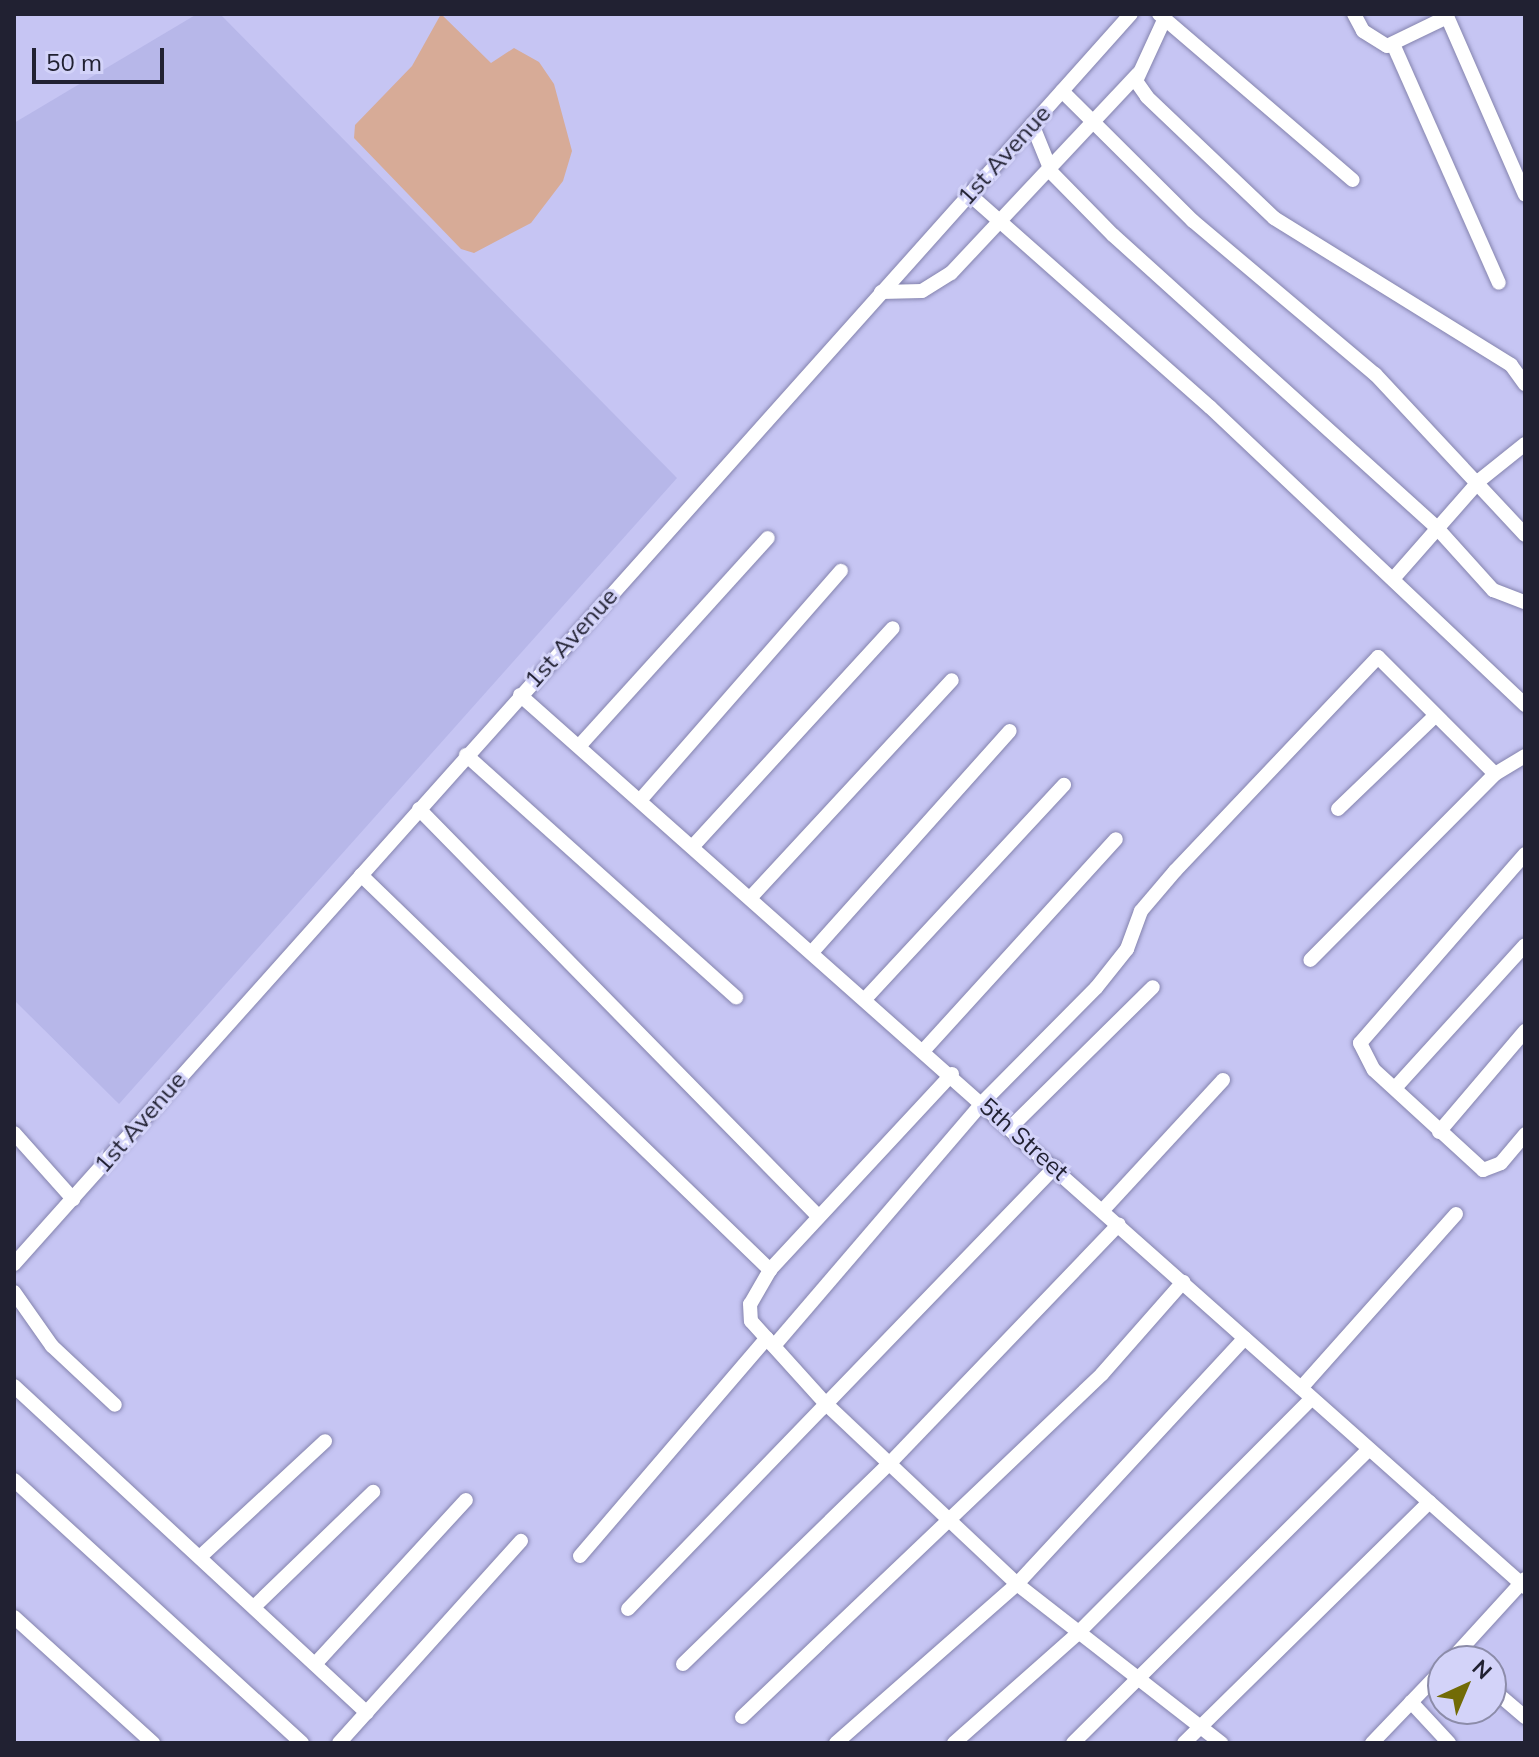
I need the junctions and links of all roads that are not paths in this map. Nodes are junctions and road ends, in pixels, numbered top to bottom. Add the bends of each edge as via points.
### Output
1 (1131, 14) edge
2 (1354, 14) edge
3 (1162, 16) edge
4 (1446, 16) edge
5 (1393, 44) junction
6 (1138, 74) junction
7 (1062, 91) junction
8 (1090, 120) junction
9 (1032, 124) junction
10 (1049, 162) junction
11 (1353, 180) dead end
12 (969, 194) junction
13 (1525, 195) edge
14 (995, 218) junction
15 (1499, 283) dead end
16 (881, 292) junction
17 (1525, 384) edge
18 (1525, 444) edge
19 (1480, 480) junction
20 (1437, 528) junction
21 (1525, 535) edge
22 (768, 538) dead end
23 (841, 571) dead end
24 (1393, 579) junction
25 (1525, 582) edge
26 (1519, 598) edge
27 (893, 628) dead end
28 (952, 680) dead end
29 (520, 695) junction
30 (1525, 705) edge
31 (1435, 716) junction
32 (1010, 731) dead end
33 (581, 744) junction
34 (466, 755) junction
35 (1525, 756) edge
36 (1495, 774) junction
37 (1064, 785) dead end
38 (642, 798) junction
39 (419, 809) junction
40 (1338, 809) dead end
41 (1116, 839) dead end
42 (694, 845) junction
43 (1525, 854) edge
44 (361, 875) junction
45 (752, 896) junction
46 (1525, 945) edge
47 (813, 951) junction
48 (1310, 960) dead end
49 (1153, 987) dead end
50 (736, 997) dead end
51 (866, 998) junction
52 (1525, 1031) edge
53 (924, 1050) junction
54 (952, 1074) junction
55 (1223, 1080) dead end
56 (1395, 1088) junction
57 (983, 1102) junction
58 (1011, 1127) junction
59 (1439, 1132) junction
60 (14, 1133) edge
61 (1525, 1134) edge
62 (1055, 1167) junction
63 (73, 1199) junction
64 (1103, 1210) junction
65 (1456, 1214) dead end
66 (819, 1217) junction
67 (1119, 1224) junction
68 (15, 1260) edge
69 (770, 1270) junction
70 (1183, 1282) junction
71 (14, 1292) edge
72 (1245, 1338) junction
73 (770, 1342) junction
74 (14, 1386) edge
75 (1307, 1393) junction
76 (825, 1403) junction
77 (115, 1405) dead end
78 (325, 1441) dead end
79 (1369, 1449) junction
80 (889, 1464) junction
81 (14, 1480) edge
82 (373, 1492) dead end
83 (466, 1500) dead end
84 (1429, 1502) junction
85 (950, 1523) junction
86 (521, 1541) dead end
87 (201, 1556) junction
88 (580, 1556) dead end
89 (1524, 1583) edge
90 (1017, 1584) junction
91 (256, 1605) junction
92 (628, 1609) dead end
93 (14, 1617) edge
94 (1076, 1635) junction
95 (1468, 1645) edge
96 (317, 1662) junction
97 (683, 1664) dead end
98 (1135, 1677) junction
99 (1427, 1686) edge
100 (1411, 1702) junction
101 (1507, 1702) edge
102 (367, 1713) junction
103 (742, 1717) dead end
104 (1525, 1717) edge
105 (1200, 1726) junction
106 (153, 1743) edge
107 (302, 1743) edge
108 (339, 1743) edge
109 (836, 1743) edge
110 (954, 1743) edge
111 (1073, 1743) edge
112 (1184, 1743) edge
113 (1221, 1743) edge
114 (1372, 1743) edge
115 (1449, 1743) edge

1 - 7 street, 1st Avenue
2 - 5 street via 1370,38
3 - 6 street
3 - 11 street
4 - 5 street
4 - 13 street
5 - 15 street
6 - 8 street
6 - 17 street via 1147,97 1274,218 1511,365
7 - 8 street
7 - 9 street, 1st Avenue
8 - 10 street
8 - 19 street via 1290,308 1375,374
9 - 10 street
9 - 12 street, 1st Avenue
10 - 14 street
10 - 20 street via 1113,235
12 - 14 street
12 - 16 street, 1st Avenue
14 - 16 street via 936,283
14 - 24 street
16 - 29 street, 1st Avenue
18 - 19 street
19 - 20 street
19 - 21 street
20 - 24 street
20 - 26 street via 1493,590
22 - 33 street
23 - 38 street
24 - 30 street
25 - 26 street
27 - 42 street
28 - 45 street
29 - 33 street, 5th Street
29 - 34 street, 1st Avenue
31 - 36 street
31 - 40 street
31 - 57 street via 1381,658 1368,659 1147,904 1127,949 1096,988
32 - 47 street
33 - 38 street, 5th Street
34 - 39 street, 1st Avenue
34 - 50 street
35 - 36 street
36 - 48 street
37 - 51 street
38 - 42 street, 5th Street
39 - 44 street, 1st Avenue
39 - 66 street
41 - 53 street
42 - 45 street, 5th Street
43 - 56 street via 1362,1037 1365,1061
44 - 63 street, 1st Avenue
44 - 69 street
45 - 47 street, 5th Street
46 - 56 street
47 - 51 street, 5th Street
49 - 58 street
51 - 53 street, 5th Street
52 - 59 street
53 - 54 street, 5th Street
54 - 57 street, 5th Street
54 - 66 street
55 - 64 street
56 - 59 street
57 - 58 street, 5th Street
57 - 73 street
58 - 62 street, 5th Street
59 - 61 street via 1484,1171
60 - 63 street
62 - 64 street, 5th Street
62 - 76 street
63 - 68 street, 1st Avenue
64 - 67 street, 5th Street
65 - 75 street
66 - 69 street
67 - 70 street, 5th Street
67 - 80 street
69 - 73 street via 750,1304 751,1321
70 - 72 street, 5th Street
70 - 85 street via 1102,1374
71 - 77 street via 31,1323
72 - 75 street, 5th Street
72 - 90 street
73 - 76 street
73 - 88 street
74 - 87 street
75 - 79 street, 5th Street
75 - 94 street
76 - 80 street
76 - 92 street
78 - 87 street
79 - 84 street, 5th Street
79 - 98 street
80 - 85 street
80 - 97 street
81 - 107 street
82 - 91 street
83 - 96 street
84 - 89 street, 5th Street
84 - 105 street
85 - 90 street
85 - 103 street
86 - 102 street
87 - 91 street
89 - 95 street
90 - 94 street
90 - 109 street
91 - 96 street
93 - 106 street
94 - 98 street
94 - 110 street
96 - 102 street
98 - 105 street
98 - 111 street
99 - 100 street
100 - 114 street
100 - 115 street
101 - 104 street
102 - 108 street
105 - 112 street
105 - 113 street

